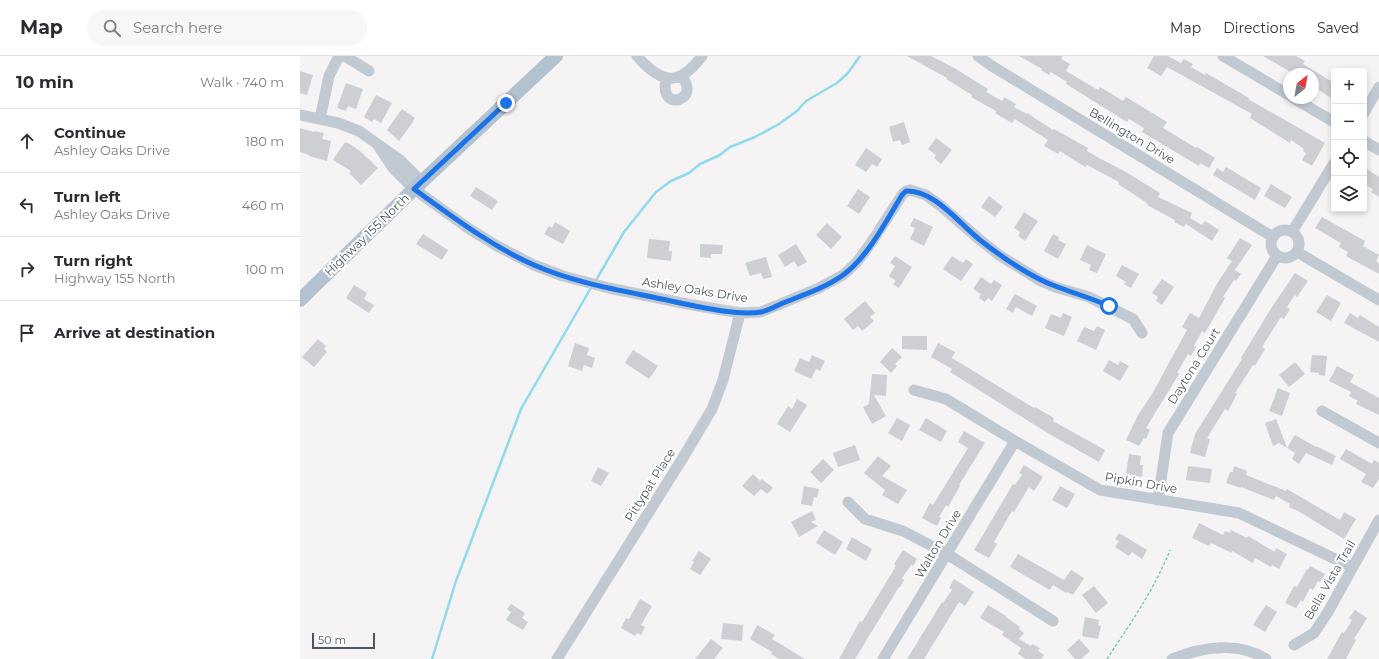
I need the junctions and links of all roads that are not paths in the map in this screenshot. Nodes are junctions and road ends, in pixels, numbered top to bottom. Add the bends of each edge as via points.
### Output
1 (339, 56) edge
2 (345, 56) edge
3 (556, 56) edge
4 (628, 56) edge
5 (702, 56) edge
6 (978, 56) edge
7 (998, 56) edge
8 (1223, 56) edge
9 (640, 60) edge
10 (992, 66) junction
11 (369, 71) dead end
12 (682, 75) junction
13 (666, 79) junction
14 (1379, 87) edge
15 (1283, 91) edge
16 (1303, 104) edge
17 (1367, 108) edge
18 (300, 115) edge
19 (320, 119) junction
20 (1331, 120) edge
21 (1367, 143) edge
22 (1379, 150) edge
23 (1331, 168) edge
24 (418, 185) junction
25 (1292, 232) junction
26 (1273, 237) junction
27 (1297, 252) junction
28 (1277, 256) junction
29 (300, 300) edge
30 (1379, 300) edge
31 (740, 313) junction
32 (1142, 333) dead end
33 (914, 390) dead end
34 (1322, 411) dead end
35 (1015, 441) junction
36 (1379, 443) edge
37 (1158, 500) junction
38 (848, 502) dead end
39 (1379, 520) edge
40 (947, 554) junction
41 (1352, 568) junction
42 (1053, 621) dead end
43 (1294, 645) dead end
44 (557, 659) edge
45 (883, 659) edge
46 (1172, 659) edge
47 (1266, 659) edge

1 - 19 street via 329,76
2 - 11 street
3 - 24 main road, Highway 155 North
4 - 9 street
5 - 12 street
6 - 10 street, Bellington Drive
7 - 10 street
8 - 15 street
9 - 13 street via 654,73
10 - 26 street, Bellington Drive
12 - 13 street
12 - 13 street via 687,91 684,97 678,100 671,99 665,92
14 - 17 street
16 - 20 street
18 - 19 street
19 - 24 street, Ashley Oaks Drive via 338,123 365,135 377,144 393,168
21 - 22 street
23 - 25 street
24 - 29 main road, Highway 155 North
24 - 31 street, Ashley Oaks Drive via 468,228 541,268 609,288
25 - 26 street via 1282,230
25 - 27 street via 1298,237
26 - 28 street via 1272,249
27 - 28 street via 1286,258
27 - 30 street
28 - 37 street, Daytona Court via 1168,432
31 - 32 street, Ashley Oaks Drive via 762,312 819,288 842,275 857,262 902,195 910,190 926,195 1014,264 1055,287 1089,297 1133,319
31 - 44 street, Pittypat Place via 723,380 712,409
33 - 35 street, Pipkin Drive via 946,399
34 - 36 street
35 - 37 street, Pipkin Drive via 1100,490
35 - 40 street, Walton Drive
37 - 41 street, Pipkin Drive via 1238,513
38 - 40 street via 865,519 903,531
39 - 41 street, Bella Vista Trail
40 - 42 street
40 - 45 street, Walton Drive
41 - 43 street, Bella Vista Trail via 1314,633
46 - 47 street via 1202,650 1225,647 1246,650

